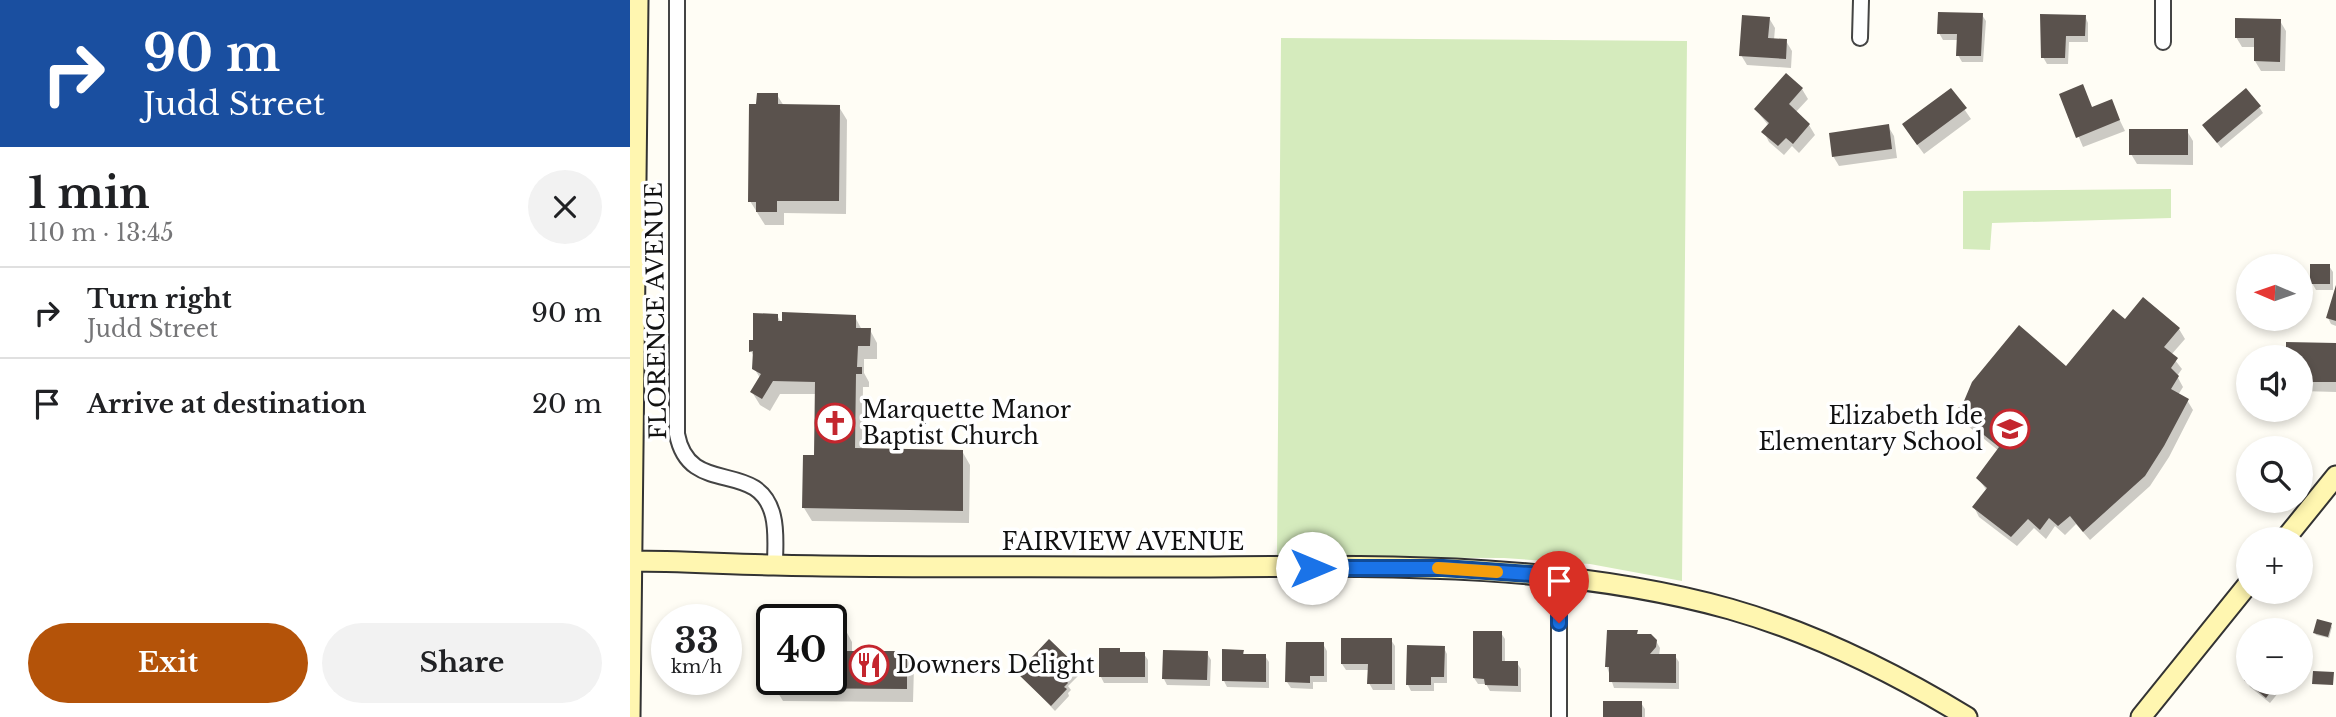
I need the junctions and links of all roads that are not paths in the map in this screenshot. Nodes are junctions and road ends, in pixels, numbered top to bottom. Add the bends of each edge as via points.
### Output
1 (638, 0) edge
2 (677, 0) edge
3 (1861, 0) edge
4 (2163, 0) edge
5 (1860, 38) dead end
6 (2163, 42) dead end
7 (2336, 476) edge
8 (2295, 527) edge
9 (631, 561) edge
10 (775, 565) junction
11 (1559, 576) junction
12 (2236, 599) edge
13 (630, 717) edge
14 (1559, 717) edge
15 (1967, 717) edge
16 (2141, 717) edge

1 - 9 street
2 - 10 street, FLORENCE AVENUE via 677,434 680,449 694,467 749,484 768,503 775,529
3 - 5 street
4 - 6 street
7 - 8 street
9 - 10 street, FAIRVIEW AVENUE
9 - 13 street
10 - 11 street, FAIRVIEW AVENUE via 1443,568
11 - 14 street
11 - 15 street, FAIRVIEW AVENUE via 1659,592 1783,626 1881,668
12 - 16 street

